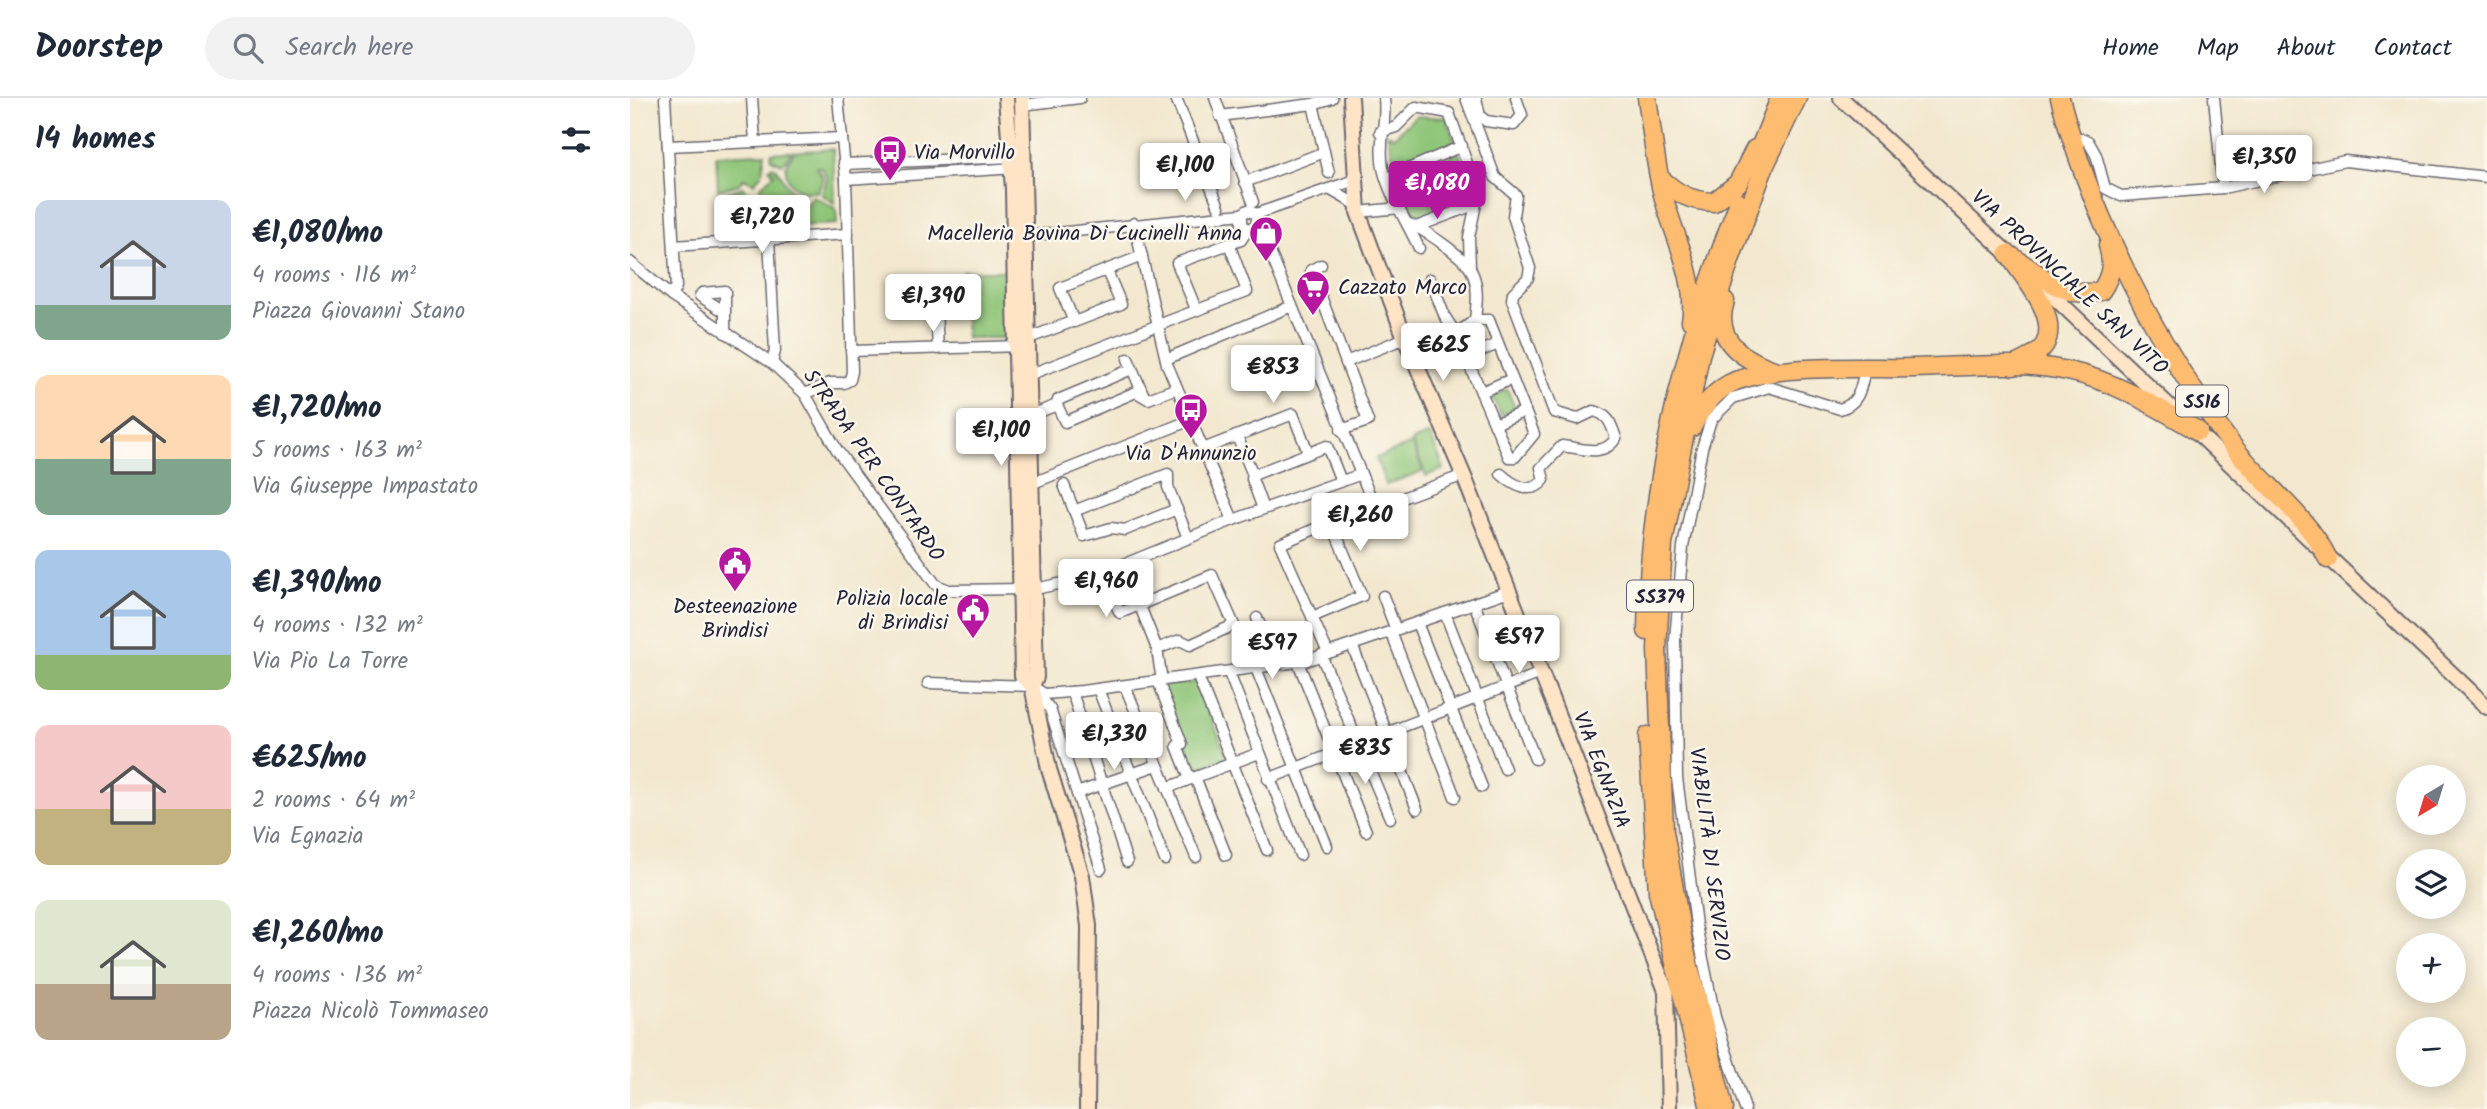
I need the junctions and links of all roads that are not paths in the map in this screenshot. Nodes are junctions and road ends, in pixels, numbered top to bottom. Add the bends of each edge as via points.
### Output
1 (665, 98) edge
2 (752, 98) edge
3 (838, 98) edge
4 (1006, 98) edge
5 (1080, 98) edge
6 (1176, 98) edge
7 (1215, 98) edge
8 (1332, 98) edge
9 (1351, 98) edge
10 (1384, 98) edge
11 (1466, 98) edge
12 (1476, 98) edge
13 (1516, 98) edge
14 (1647, 98) edge
15 (1797, 98) edge
16 (1841, 98) edge
17 (2060, 98) edge
18 (2214, 98) edge
19 (1022, 101) edge
20 (1778, 103) edge
21 (1313, 104) junction
22 (1220, 116) junction
23 (1380, 132) junction
24 (842, 138) junction
25 (755, 142) junction
26 (2071, 142) junction
27 (668, 146) junction
28 (1462, 146) junction
29 (1322, 153) junction
30 (927, 160) junction
31 (1018, 163) junction
32 (844, 164) junction
33 (1328, 173) dead end
34 (928, 174) junction
35 (2487, 177) edge
36 (1387, 178) junction
37 (846, 179) junction
38 (1661, 179) junction
39 (1355, 180) junction
40 (1245, 182) junction
41 (2223, 188) junction
42 (1329, 189) junction
43 (1253, 202) dead end
44 (1476, 204) junction
45 (1219, 207) dead end
46 (1358, 208) junction
47 (1400, 208) junction
48 (1242, 214) junction
49 (1747, 214) junction
50 (1254, 222) junction
51 (1134, 223) junction
52 (1408, 223) junction
53 (2104, 224) junction
54 (1419, 226) junction
55 (848, 234) junction
56 (1027, 236) junction
57 (769, 239) junction
58 (1228, 244) junction
59 (674, 246) junction
60 (1419, 248) dead end
61 (2008, 254) junction
62 (1142, 256) junction
63 (630, 262) edge
64 (1321, 265) dead end
65 (1470, 268) junction
66 (1107, 271) junction
67 (1430, 279) dead end
68 (671, 296) junction
69 (1292, 306) junction
70 (1196, 309) junction
71 (936, 310) dead end
72 (725, 312) dead end
73 (1475, 320) junction
74 (1074, 321) junction
75 (1157, 324) junction
76 (725, 333) junction
77 (1456, 334) junction
78 (1405, 338) junction
79 (1025, 343) junction
80 (1498, 344) junction
81 (938, 349) junction
82 (851, 351) junction
83 (1466, 357) junction
84 (1166, 359) junction
85 (1346, 362) junction
86 (772, 363) junction
87 (1416, 365) junction
88 (2012, 366) junction
89 (1865, 369) junction
90 (1784, 373) junction
91 (1031, 374) junction
92 (1512, 379) junction
93 (1177, 387) junction
94 (1481, 392) junction
95 (805, 394) junction
96 (1144, 396) junction
97 (1679, 397) junction
98 (1057, 405) junction
99 (1525, 411) junction
100 (1039, 412) dead end
101 (1191, 420) junction
102 (1495, 425) junction
103 (1342, 430) junction
104 (2198, 430) junction
105 (1237, 436) junction
106 (1685, 443) junction
107 (1203, 449) junction
108 (1308, 452) junction
109 (1501, 474) dead end
110 (1254, 475) junction
111 (1359, 475) junction
112 (1464, 475) junction
113 (1341, 481) junction
114 (1033, 483) junction
115 (1063, 485) dead end
116 (1177, 509) junction
117 (1263, 509) junction
118 (1074, 511) junction
119 (1233, 520) junction
120 (1188, 538) junction
121 (2328, 559) junction
122 (1101, 573) junction
123 (1028, 590) junction
124 (1509, 591) junction
125 (1383, 596) dead end
126 (1474, 603) junction
127 (1140, 606) junction
128 (1445, 613) junction
129 (1312, 617) junction
130 (1257, 618) dead end
131 (1417, 623) junction
132 (1393, 631) junction
133 (1352, 645) junction
134 (1157, 649) junction
135 (1325, 654) junction
136 (1298, 662) junction
137 (1276, 665) junction
138 (1256, 668) junction
139 (1228, 673) junction
140 (1541, 673) junction
141 (1198, 677) junction
142 (1160, 681) junction
143 (928, 683) dead end
144 (1032, 686) junction
145 (1125, 686) junction
146 (1507, 686) junction
147 (1098, 689) junction
148 (1072, 692) junction
149 (1476, 698) junction
150 (2487, 707) edge
151 (1450, 708) junction
152 (1424, 718) junction
153 (1387, 733) junction
154 (1359, 743) junction
155 (1259, 752) junction
156 (1335, 752) junction
157 (1535, 759) dead end
158 (1231, 763) junction
159 (1157, 765) junction
160 (1296, 768) junction
161 (1505, 769) dead end
162 (1131, 774) junction
163 (1193, 778) junction
164 (1268, 779) junction
165 (1102, 784) junction
166 (1482, 787) dead end
167 (1167, 788) junction
168 (1077, 793) junction
169 (1455, 797) dead end
170 (1417, 810) dead end
171 (1390, 817) dead end
172 (1366, 831) dead end
173 (1326, 846) dead end
174 (1267, 850) dead end
175 (1226, 855) dead end
176 (1300, 855) dead end
177 (1196, 857) dead end
178 (1165, 860) dead end
179 (1127, 862) dead end
180 (1101, 869) dead end
181 (1087, 1109) edge
182 (1669, 1109) edge
183 (1710, 1109) edge
184 (1724, 1109) edge
185 (1745, 1109) edge

1 - 27 street
2 - 25 street
3 - 24 street
4 - 31 street
5 - 19 street
6 - 45 street
7 - 22 street
8 - 21 street
9 - 39 street, VIA EGNAZIA
10 - 23 street via 1386,111
11 - 109 street via 1495,177 1516,195 1513,216 1530,268 1512,300 1555,412 1577,419 1594,411 1603,414 1616,438 1597,452 1562,446 1541,468 1541,484 1528,489
12 - 13 street via 1480,116 1486,121 1514,125 1522,115
14 - 38 highway
15 - 49 highway, SS379
16 - 61 street, VIA PROVINCIALE SAN VITO
17 - 26 highway, SS16
18 - 41 street
19 - 31 street
20 - 38 highway via 1738,183 1714,202 1695,201
20 - 97 highway, SS379 via 1716,260
21 - 22 street
21 - 29 street
22 - 40 street
23 - 28 street via 1396,127 1416,107 1449,113
23 - 36 street
24 - 25 street
24 - 32 street
25 - 27 street
26 - 41 street via 2084,139 2092,146 2105,188 2112,194
26 - 53 highway, SS16
27 - 59 street
28 - 36 street
28 - 44 street via 1478,194
29 - 33 street
29 - 40 street
30 - 31 street
30 - 32 street
30 - 34 street
31 - 34 street
31 - 56 street
31 - 79 street
32 - 37 street
34 - 37 street
35 - 41 street via 2345,161
36 - 47 street
37 - 55 street
38 - 97 highway via 1694,306
39 - 42 street
39 - 46 street, VIA EGNAZIA
40 - 43 street
42 - 46 street
42 - 50 street
44 - 54 street
44 - 65 street
46 - 47 street
46 - 78 street, VIA EGNAZIA
47 - 52 street
48 - 50 street via 1248,210
48 - 50 street via 1242,225
48 - 51 street
49 - 90 highway via 1748,225 1722,311 1724,332 1734,350 1751,362
49 - 106 highway, SS379 via 1700,355
50 - 58 street via 1241,240
50 - 69 street
51 - 56 street
51 - 62 street
52 - 54 street
52 - 60 street
53 - 61 highway via 2112,260 2110,278 2101,291 2068,293
53 - 121 highway, SS16 via 2191,385 2233,446 2318,538
54 - 65 street
55 - 57 street
55 - 82 street
56 - 79 street
57 - 59 street
57 - 86 street
58 - 70 street via 1177,263
58 - 70 street via 1247,290
59 - 68 street via 676,287
61 - 88 highway via 2045,310 2047,327 2045,343 2037,353
61 - 104 street, VIA PROVINCIALE SAN VITO
62 - 66 street
62 - 75 street
63 - 68 street, STRADA PER CONTARDO
64 - 85 street via 1311,270
65 - 73 street via 1478,296
66 - 74 street via 1060,288
66 - 74 street via 1121,304
67 - 77 street
68 - 76 street, STRADA PER CONTARDO
69 - 84 street
69 - 103 street
70 - 75 street
71 - 81 street
72 - 76 street
73 - 77 street
73 - 80 street via 1489,320
74 - 79 street
75 - 84 street
75 - 91 street
76 - 86 street, STRADA PER CONTARDO
77 - 83 street
78 - 85 street
78 - 87 street, VIA EGNAZIA
79 - 81 street
79 - 91 street
79 - 123 street
80 - 83 street
80 - 92 street
81 - 82 street
82 - 95 street via 850,380
83 - 87 street
83 - 94 street
84 - 93 street
85 - 103 street via 1368,421
86 - 95 street, STRADA PER CONTARDO
87 - 112 street, VIA EGNAZIA
88 - 89 highway
88 - 104 highway via 2067,370 2098,380
89 - 90 highway
89 - 185 street, VIABILITÀ DI SERVIZIO via 1860,395 1851,406 1840,409 1769,387 1732,398 1711,420 1683,547 1675,640 1677,778 1696,925 1716,1017
90 - 106 highway via 1743,378 1717,392 1702,407
91 - 114 street
92 - 94 street
92 - 99 street
93 - 96 street via 1148,399
93 - 101 street
94 - 102 street
95 - 123 street, STRADA PER CONTARDO via 837,450 936,585 949,590
96 - 98 street via 1136,393 1065,422
96 - 98 street via 1130,364 1058,400
97 - 183 highway, SS379 via 1647,591 1650,791 1658,892
98 - 100 street
99 - 102 street
99 - 102 street via 1534,434 1515,457 1509,457
101 - 107 street
101 - 114 street
103 - 111 street
104 - 121 street, VIA PROVINCIALE SAN VITO
105 - 107 street
105 - 108 street via 1293,414
105 - 110 street
106 - 184 highway, SS379 via 1663,544 1657,649 1664,831 1683,942
107 - 119 street
108 - 110 street
108 - 113 street via 1328,446
110 - 117 street
111 - 112 street via 1374,508
111 - 113 street
112 - 124 street, VIA EGNAZIA
113 - 117 street
114 - 123 street
115 - 118 street
116 - 118 street via 1125,530 1111,528 1091,536 1084,536
116 - 118 street via 1168,474
116 - 120 street
117 - 119 street
119 - 120 street
120 - 122 street
121 - 150 street, VIA PROVINCIALE SAN VITO
122 - 123 street
122 - 127 street via 1120,613
123 - 144 street via 1036,677
124 - 126 street
124 - 140 street, VIA EGNAZIA
125 - 132 street
126 - 128 street
126 - 146 street
127 - 134 street
127 - 134 street via 1212,575 1234,625 1190,645 1180,640
128 - 131 street
128 - 149 street
129 - 129 street via 1362,596 1331,522 1280,544
129 - 135 street
130 - 137 street
131 - 132 street
131 - 151 street
132 - 133 street
132 - 152 street
133 - 135 street
133 - 153 street
134 - 142 street
135 - 136 street
135 - 154 street
136 - 137 street
136 - 156 street
137 - 138 street
138 - 139 street
138 - 160 street
139 - 141 street
139 - 155 street
140 - 146 street
140 - 182 street, VIA EGNAZIA via 1666,991
141 - 142 street
141 - 158 street
142 - 145 street
142 - 163 street via 1182,744 1177,746
143 - 144 street
144 - 148 street via 1044,694
144 - 168 street via 1050,709
144 - 181 street via 1049,769 1086,896
145 - 147 street
145 - 159 street
146 - 149 street
146 - 157 street
147 - 148 street
147 - 162 street
148 - 165 street
149 - 151 street
149 - 161 street
151 - 152 street
151 - 166 street
152 - 153 street
152 - 169 street
153 - 154 street
153 - 170 street
154 - 156 street
154 - 171 street
155 - 158 street
155 - 164 street
156 - 160 street
156 - 172 street
158 - 163 street
158 - 174 street
159 - 162 street
159 - 167 street
160 - 164 street
160 - 173 street
162 - 165 street
162 - 178 street
163 - 167 street
163 - 175 street
164 - 176 street
165 - 168 street
165 - 179 street
167 - 177 street
168 - 180 street

